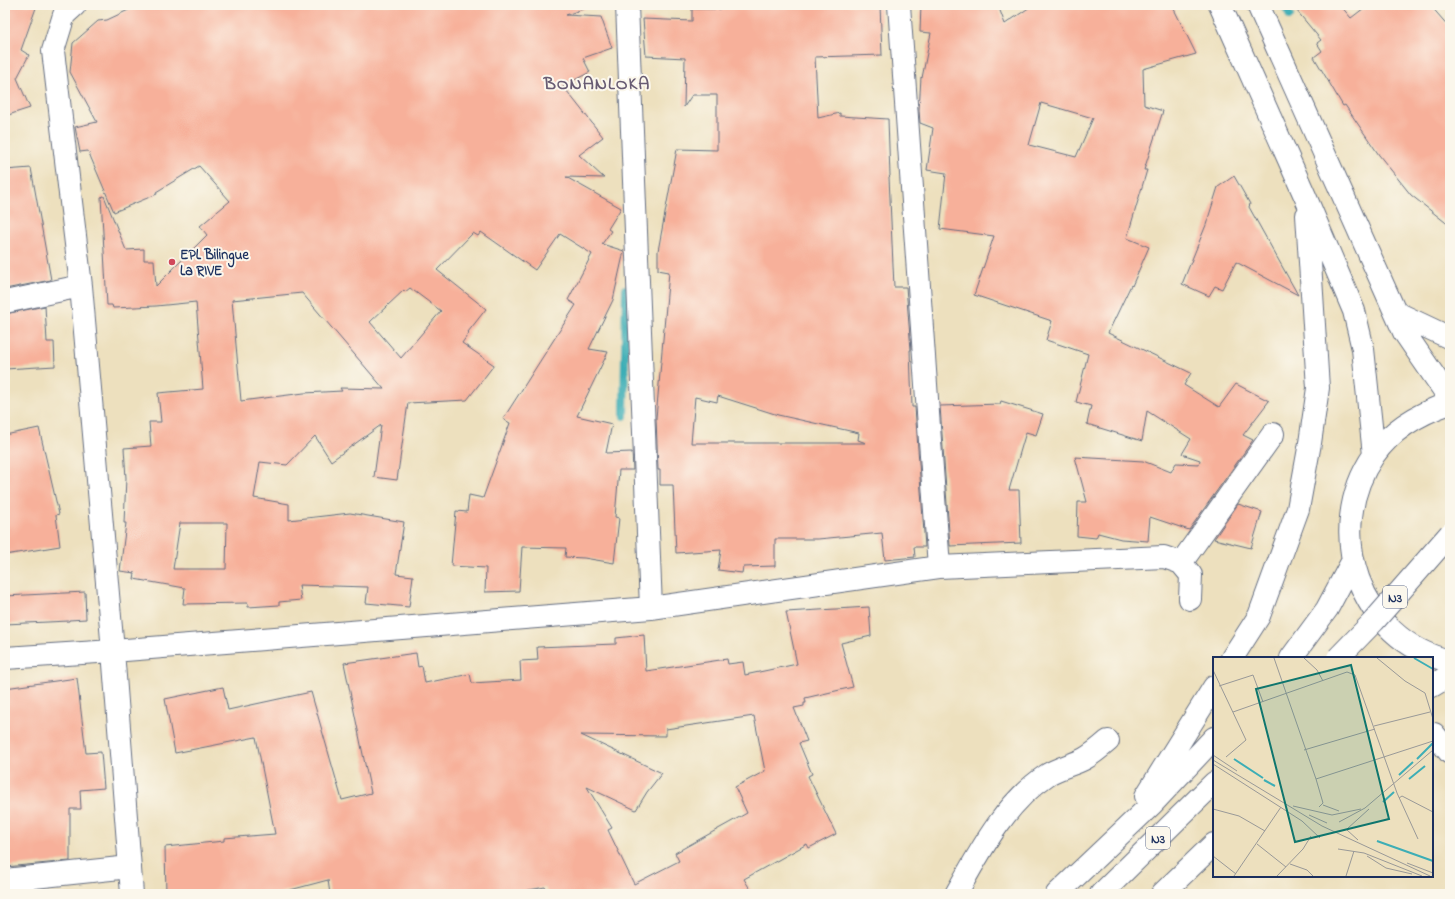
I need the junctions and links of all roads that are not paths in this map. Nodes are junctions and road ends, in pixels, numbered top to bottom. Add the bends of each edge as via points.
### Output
1 (75, 5) edge
2 (627, 5) edge
3 (899, 5) edge
4 (1220, 5) edge
5 (1258, 5) edge
6 (1305, 196) junction
7 (81, 286) junction
8 (5, 302) edge
9 (1395, 312) junction
10 (1450, 338) edge
11 (1450, 399) edge
12 (1450, 403) edge
13 (1273, 434) dead end
14 (1374, 455) junction
15 (1450, 534) edge
16 (1352, 562) junction
17 (1181, 563) junction
18 (939, 567) junction
19 (1190, 599) dead end
20 (651, 608) junction
21 (113, 651) junction
22 (1233, 657) edge
23 (1292, 657) edge
24 (1339, 657) edge
25 (5, 658) edge
26 (1450, 661) edge
27 (1450, 675) edge
28 (1433, 685) edge
29 (1213, 689) edge
30 (1434, 734) dead end
31 (1213, 739) edge
32 (1108, 741) dead end
33 (1450, 753) edge
34 (1213, 784) edge
35 (1125, 830) junction
36 (1213, 845) edge
37 (130, 867) junction
38 (5, 880) edge
39 (132, 894) edge
40 (956, 894) edge
41 (1057, 894) edge
42 (1101, 894) edge
43 (1162, 894) edge

1 - 7 main road via 64,15 53,51
2 - 20 main road
3 - 18 main road
4 - 6 main road
5 - 9 main road
6 - 14 main road via 1354,311 1363,349
6 - 22 main road via 1318,388 1310,443 1298,509 1259,616
7 - 8 main road
7 - 21 main road
9 - 10 main road
9 - 11 main road via 1404,332
12 - 14 main road via 1408,422 1389,437
13 - 17 main road
14 - 16 main road via 1360,480 1352,506 1349,534
15 - 24 main road, N3, bridge
16 - 23 main road via 1327,609
16 - 26 main road via 1361,588 1375,612 1394,632 1416,648
17 - 18 main road via 1164,557
17 - 19 main road via 1191,575
18 - 20 main road
20 - 21 main road
21 - 25 main road
21 - 37 main road
27 - 28 main road
29 - 35 main road
30 - 33 main road
31 - 35 main road
32 - 40 main road via 1083,760 1048,775 1018,801 994,830
34 - 42 main road, N3
35 - 41 main road
36 - 43 main road
37 - 38 main road
37 - 39 main road

